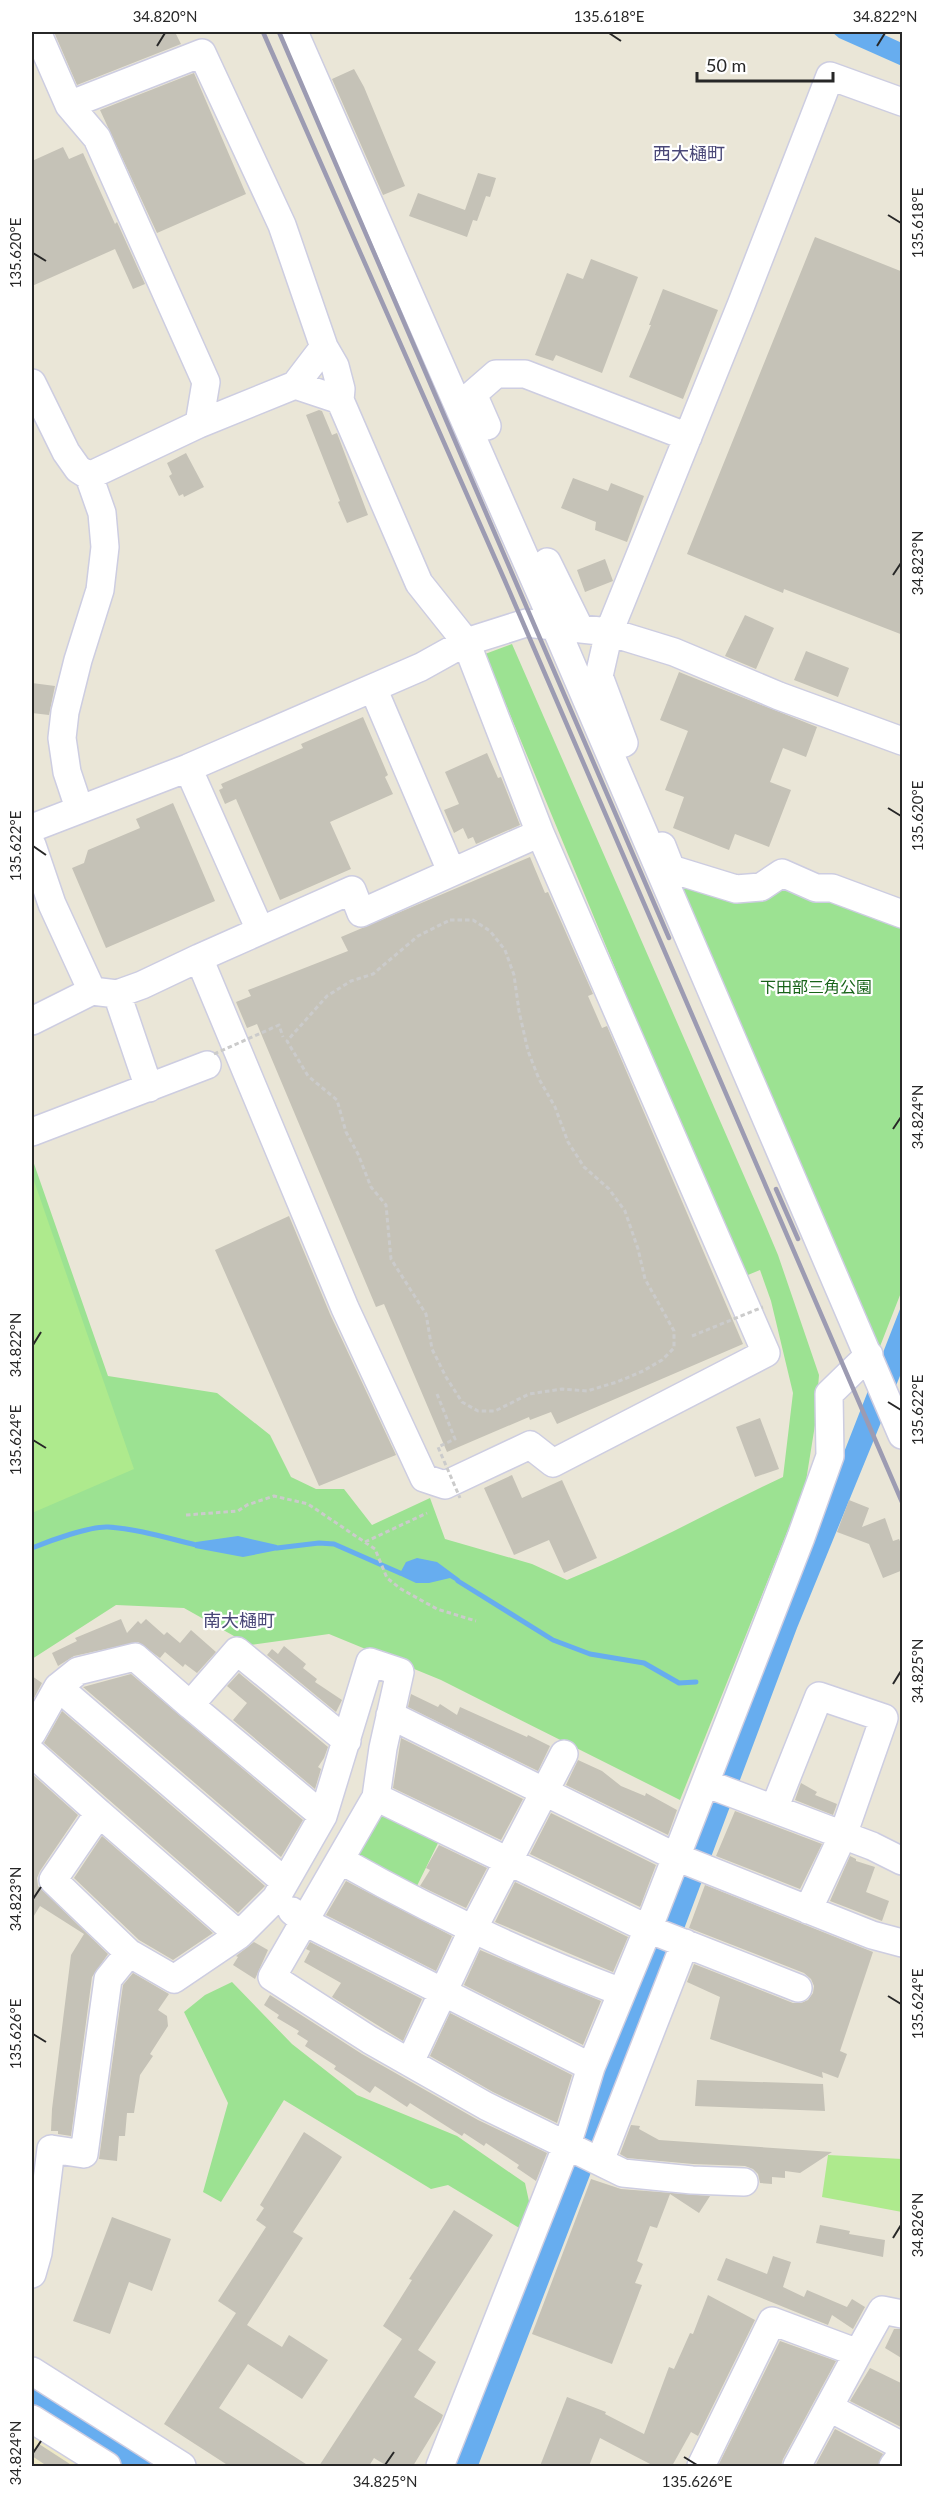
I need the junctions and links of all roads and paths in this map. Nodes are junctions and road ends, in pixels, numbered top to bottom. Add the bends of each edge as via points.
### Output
1 (37, 32) edge
2 (294, 32) edge
3 (903, 102) edge
4 (69, 105) junction
5 (324, 347) junction
6 (206, 382) junction
7 (32, 383) edge
8 (295, 385) junction
9 (340, 399) junction
10 (240, 407) junction
11 (199, 424) junction
12 (687, 437) junction
13 (89, 476) junction
14 (568, 627) junction
15 (609, 632) junction
16 (466, 642) junction
17 (373, 688) junction
18 (903, 741) edge
19 (188, 768) junction
20 (78, 808) junction
21 (32, 828) edge
22 (540, 833) junction
23 (32, 844) edge
24 (451, 872) junction
25 (903, 914) edge
26 (260, 930) junction
27 (199, 958) junction
28 (105, 992) junction
29 (32, 1021) edge
30 (285, 1039) junction
31 (210, 1060) joint
32 (149, 1088) junction
33 (32, 1131) edge
34 (763, 1307) dead end
35 (692, 1336) dead end
36 (869, 1355) junction
37 (437, 1394) dead end
38 (903, 1435) edge
39 (460, 1498) dead end
40 (427, 1513) dead end
41 (186, 1515) dead end
42 (365, 1542) junction
43 (476, 1621) dead end
44 (58, 1686) junction
45 (190, 1705) junction
46 (390, 1716) junction
47 (32, 1733) edge
48 (346, 1741) junction
49 (32, 1754) edge
50 (564, 1754) dead end
51 (705, 1783) junction
52 (544, 1792) junction
53 (376, 1797) junction
54 (774, 1809) junction
55 (99, 1813) junction
56 (322, 1816) junction
57 (843, 1834) junction
58 (676, 1857) junction
59 (340, 1860) junction
60 (903, 1861) edge
61 (508, 1863) junction
62 (281, 1890) junction
63 (808, 1910) junction
64 (305, 1922) junction
65 (473, 1929) junction
66 (648, 1929) junction
67 (239, 1935) junction
68 (685, 1943) junction
69 (903, 1943) edge
70 (129, 1953) junction
71 (798, 1988) dead end
72 (621, 1992) junction
73 (444, 1994) junction
74 (410, 2062) junction
75 (591, 2067) junction
76 (567, 2145) junction
77 (600, 2161) junction
78 (744, 2182) dead end
79 (32, 2274) edge
80 (903, 2314) edge
81 (858, 2353) junction
82 (32, 2371) edge
83 (830, 2408) junction
84 (32, 2419) edge
85 (903, 2446) edge
86 (903, 2454) edge
87 (107, 2466) edge
88 (182, 2466) edge
89 (440, 2466) edge
90 (701, 2466) edge
91 (797, 2466) edge
92 (893, 2466) edge

1 - 4 street
2 - 14 street
3 - 12 street via 830,76
4 - 5 street via 202,53 282,225
4 - 6 street via 97,138
5 - 8 street
5 - 9 street via 335,366
6 - 10 street
6 - 11 street
7 - 13 street via 66,452 78,470
8 - 9 street
8 - 10 street
9 - 16 street via 419,583
10 - 11 street
11 - 13 street
12 - 14 street via 525,374 496,374 472,394 560,591
12 - 15 street
13 - 20 street via 102,513 105,547 100,590 78,660 62,738
14 - 15 street
14 - 16 street via 526,623
14 - 36 street
15 - 18 street via 674,652
15 - 25 street via 599,676 671,869 736,889 761,887 782,873 816,888 832,888
16 - 17 street
16 - 22 street
17 - 19 street
17 - 24 street
19 - 20 street
19 - 26 street
20 - 21 street
22 - 24 street
22 - 27 street via 766,1353 553,1463 530,1445 445,1485 424,1478 345,1308
23 - 28 street via 52,904
24 - 26 street via 361,913 352,890
26 - 27 street
27 - 28 street via 142,985
28 - 29 street
28 - 32 street
30 - 30 path via 308,1076 337,1100 346,1132 371,1187 386,1205 391,1259 426,1314 432,1349 462,1402 478,1412 495,1411 529,1394 562,1389 587,1391 643,1371 674,1348 674,1331 645,1279 625,1211 609,1189 584,1167 538,1079 526,1041 514,975 505,950 490,931 473,920 450,920 418,936 374,974 351,981 327,996
30 - 31 path, bridge via 279,1025
31 - 32 street
32 - 33 street
34 - 35 path, bridge
36 - 38 street
36 - 51 street via 829,1394 830,1456
37 - 39 path, bridge via 455,1439 438,1447
40 - 42 path
41 - 42 path via 238,1511 274,1496 308,1504
42 - 43 path via 375,1549 387,1578 437,1609
44 - 45 street via 78,1671 135,1657
44 - 47 street
44 - 62 street
45 - 48 street via 237,1651
45 - 56 street
46 - 48 street via 400,1672 370,1662
46 - 52 street
46 - 53 street
48 - 56 street
49 - 55 street
50 - 52 street
51 - 54 street
51 - 58 street
52 - 58 street
52 - 61 street
53 - 59 street
53 - 61 street
54 - 57 street
54 - 57 street via 819,1696 885,1718
55 - 67 street
55 - 70 street via 53,1880
56 - 62 street
57 - 60 street
57 - 63 street
58 - 63 street
58 - 66 street
59 - 64 street
59 - 65 street
61 - 65 street
61 - 66 street
62 - 64 street
62 - 67 street
63 - 69 street
64 - 73 street
64 - 74 street via 272,1977
65 - 72 street
65 - 73 street
66 - 68 street
66 - 72 street
67 - 70 street via 174,1979
68 - 71 street
68 - 77 street
70 - 79 street via 108,1979 84,2154 51,2149
72 - 75 street
73 - 74 street
73 - 75 street
74 - 76 street via 486,2106
75 - 76 street
76 - 77 street
76 - 89 street
77 - 78 street via 623,2173
80 - 81 street via 882,2310
81 - 83 street
81 - 90 street via 772,2321
82 - 88 street
83 - 85 street
83 - 91 street
84 - 87 street
86 - 92 street

